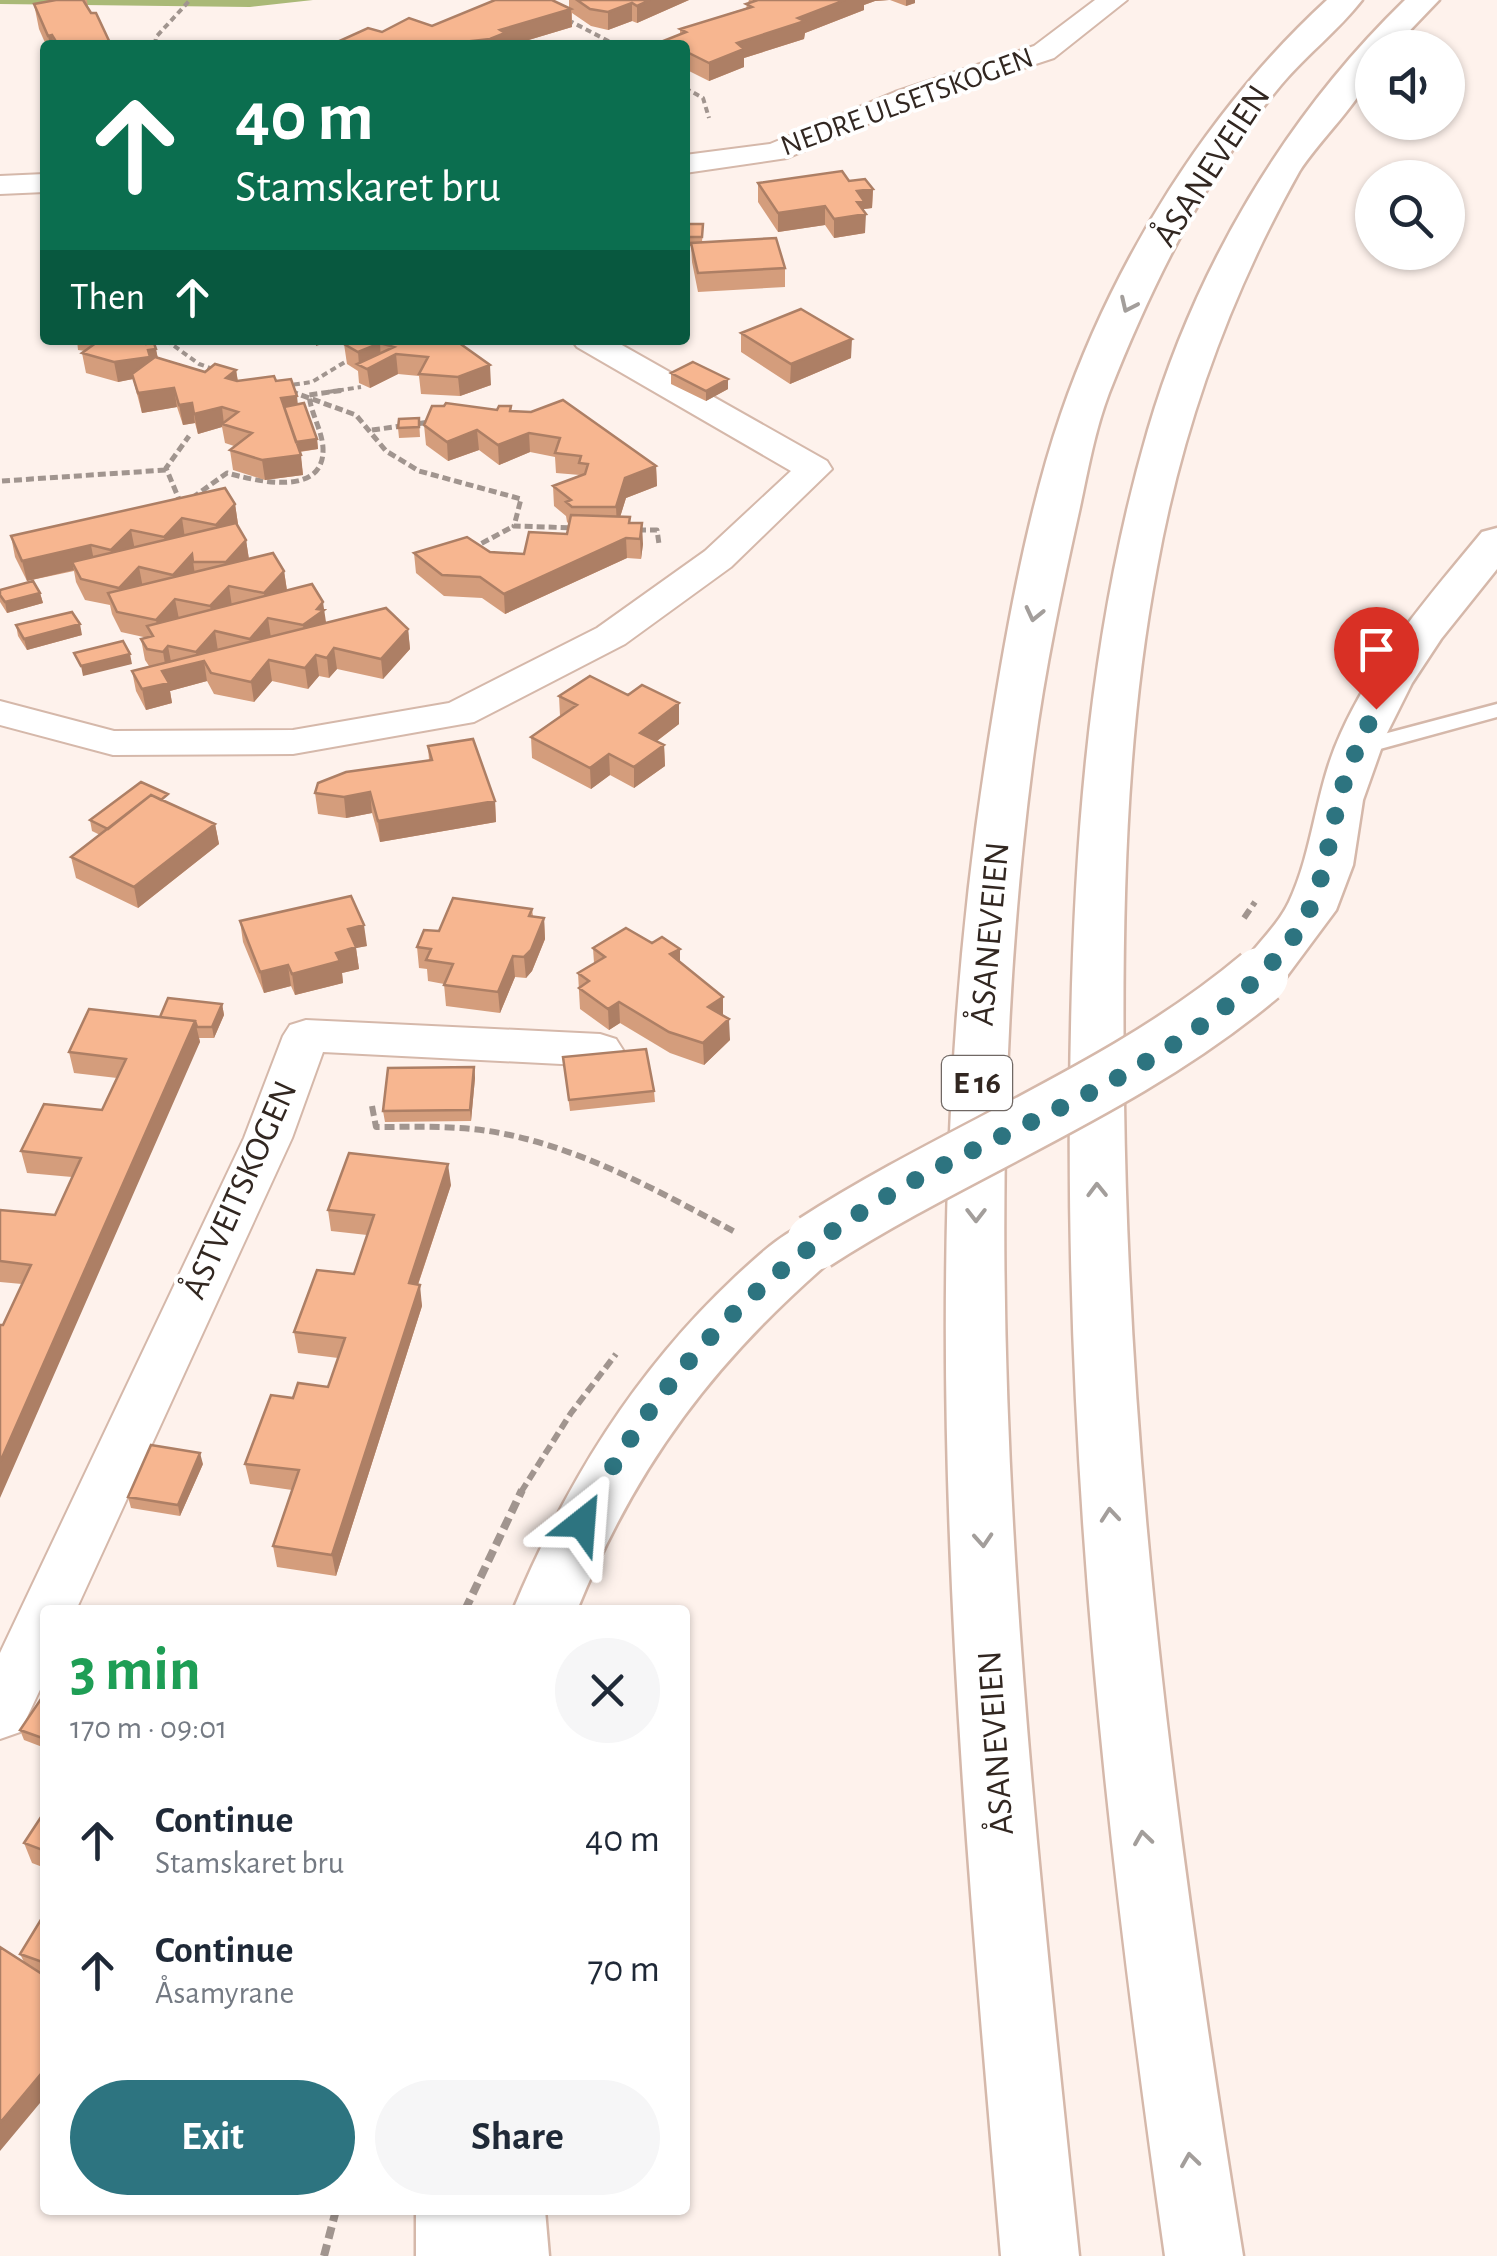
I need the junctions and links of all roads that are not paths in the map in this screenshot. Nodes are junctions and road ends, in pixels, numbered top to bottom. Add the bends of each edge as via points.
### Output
1 (1113, 0) edge
2 (1346, 0) edge
3 (1423, 0) edge
4 (1392, 30) edge
5 (1355, 68) edge
6 (690, 163) edge
7 (40, 183) edge
8 (0, 185) edge
9 (598, 345) edge
10 (1497, 541) edge
11 (1497, 710) edge
12 (0, 713) edge
13 (1358, 748) junction
14 (600, 1050) edge
15 (50, 1605) edge
16 (548, 1605) edge
17 (40, 1628) edge
18 (0, 1714) edge
19 (455, 2215) edge
20 (506, 2215) edge
21 (455, 2256) edge
22 (510, 2256) edge
23 (1040, 2256) edge
24 (1204, 2256) edge

1 - 6 street, NEDRE ULSETSKOGEN via 1044,52 905,98 776,152
2 -> 23 main road, ÅSANEVEIEN / E 16 via 1256,92 1182,202 1129,301 1078,420 1024,659 990,888 976,1092 981,1515 1004,1868
3 - 4 main road, ÅSANEVEIEN
24 -> 5 main road, ÅSANEVEIEN via 1140,1817 1109,1500 1098,1264 1097,920 1107,778 1138,550 1160,454 1215,293 1283,166
7 - 8 street
9 - 12 street via 814,469 718,558 612,636 460,714 293,742 114,743
10 - 13 main road via 1389,683
11 - 13 lane
13 - 16 main road, bridge via 1311,910 1260,976 1154,1057 902,1188 815,1242 756,1289 701,1344 641,1421 591,1506
14 - 15 street, ÅSTVEITSKOGEN via 306,1036 268,1138
17 - 18 street
19 - 21 main road
20 - 22 main road

